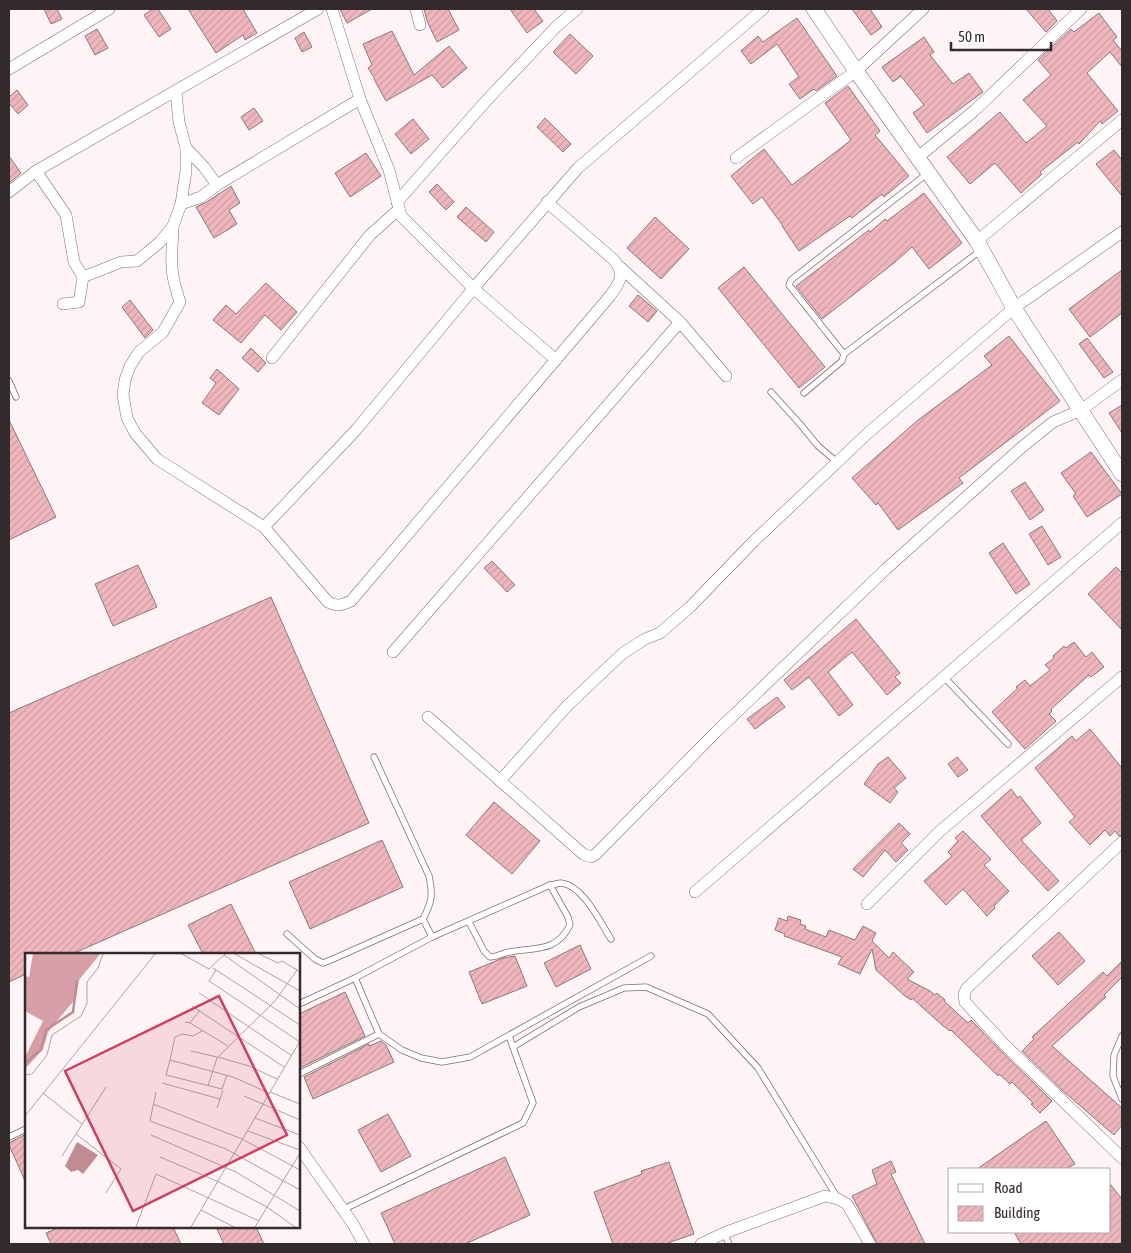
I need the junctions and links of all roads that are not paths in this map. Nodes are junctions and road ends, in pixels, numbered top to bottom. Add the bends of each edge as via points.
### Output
1 (109, 9) edge
2 (318, 9) edge
3 (332, 9) edge
4 (416, 9) edge
5 (577, 9) edge
6 (763, 9) edge
7 (814, 9) edge
8 (923, 9) edge
9 (1081, 9) edge
10 (420, 25) dead end
11 (9, 68) edge
12 (856, 71) junction
13 (176, 92) junction
14 (360, 99) junction
15 (1122, 120) edge
16 (186, 148) junction
17 (736, 158) dead end
18 (917, 158) junction
19 (36, 171) junction
20 (928, 173) junction
21 (217, 185) junction
22 (9, 192) edge
23 (547, 202) junction
24 (181, 204) junction
25 (397, 206) junction
26 (173, 226) junction
27 (1122, 232) edge
28 (979, 246) junction
29 (620, 267) junction
30 (83, 277) junction
31 (473, 288) junction
32 (63, 304) dead end
33 (1014, 308) junction
34 (680, 322) junction
35 (844, 354) junction
36 (272, 358) dead end
37 (556, 360) junction
38 (726, 376) dead end
39 (1122, 380) edge
40 (9, 381) edge
41 (771, 392) dead end
42 (804, 393) dead end
43 (16, 398) dead end
44 (1081, 410) junction
45 (837, 462) junction
46 (1122, 474) edge
47 (1122, 523) edge
48 (264, 527) junction
49 (393, 652) dead end
50 (944, 677) junction
51 (1122, 677) edge
52 (428, 718) dead end
53 (1008, 744) dead end
54 (374, 757) dead end
55 (500, 781) junction
56 (1122, 842) edge
57 (550, 885) junction
58 (695, 892) dead end
59 (867, 904) dead end
60 (423, 919) junction
61 (469, 922) junction
62 (287, 934) dead end
63 (432, 937) junction
64 (611, 939) dead end
65 (652, 956) dead end
66 (355, 978) junction
67 (300, 1004) edge
68 (379, 1034) junction
69 (509, 1036) junction
70 (1122, 1036) edge
71 (513, 1046) junction
72 (300, 1074) edge
73 (1122, 1099) edge
74 (25, 1129) edge
75 (9, 1137) edge
76 (300, 1148) edge
77 (1122, 1158) edge
78 (838, 1198) junction
79 (342, 1210) junction
80 (724, 1233) junction
81 (364, 1244) edge
82 (701, 1244) edge
83 (729, 1244) edge
84 (870, 1244) edge

1 - 11 street
2 - 13 street
3 - 14 street
4 - 10 street
5 - 25 street via 486,101
6 - 23 street via 607,142
7 - 12 street
8 - 12 street
9 - 18 street via 974,111
12 - 17 street
12 - 18 street
13 - 16 street
13 - 19 street
14 - 21 street
14 - 25 street via 389,170
15 - 28 street
16 - 21 street
16 - 24 street
18 - 20 street
19 - 22 street
19 - 30 street via 66,215 74,262
20 - 28 street
20 - 35 lane via 791,280 788,286
21 - 24 street via 200,198
23 - 29 street
23 - 31 street
24 - 26 street
25 - 31 street via 410,226
25 - 36 street
26 - 30 street via 137,261 122,262
26 - 48 street via 172,266 180,302 163,332 140,352 130,366 123,395 128,418 135,433 157,459
27 - 33 street
28 - 33 street
28 - 35 lane
29 - 34 street
29 - 37 street via 621,276 615,289
30 - 32 street via 79,302
31 - 37 street
31 - 48 street via 356,430
33 - 44 street
33 - 45 street
34 - 38 street
34 - 49 street
35 - 42 lane via 842,361
37 - 48 street via 351,601 341,606 328,602
39 - 44 street
40 - 43 lane
41 - 45 lane via 818,446
44 - 46 street
44 - 55 street via 1053,422 1022,447 886,569 715,733 596,854 590,857 583,854
45 - 55 street via 690,607 660,633 623,653 567,706
47 - 50 street
50 - 53 lane
50 - 58 street
51 - 59 street via 940,831
52 - 55 street
54 - 60 lane via 429,876 433,893
56 - 77 street via 964,994 965,1002 1004,1044
57 - 61 lane
57 - 61 lane via 570,925 564,936 551,945 490,957
57 - 64 lane via 562,883 578,891
60 - 62 lane via 323,962 315,959
60 - 63 lane
61 - 63 lane
63 - 66 lane
65 - 69 lane
66 - 67 lane
66 - 68 lane
68 - 69 lane via 402,1050 442,1062 470,1057
68 - 72 lane
69 - 71 lane
70 - 73 lane via 1114,1055 1112,1076
71 - 78 lane via 579,1007 624,988 646,987 708,1014 758,1068
71 - 79 lane via 533,1103 523,1123
74 - 75 lane
76 - 79 street
78 - 80 street via 826,1196
78 - 84 street via 847,1204
79 - 81 street
80 - 82 street
80 - 83 lane

